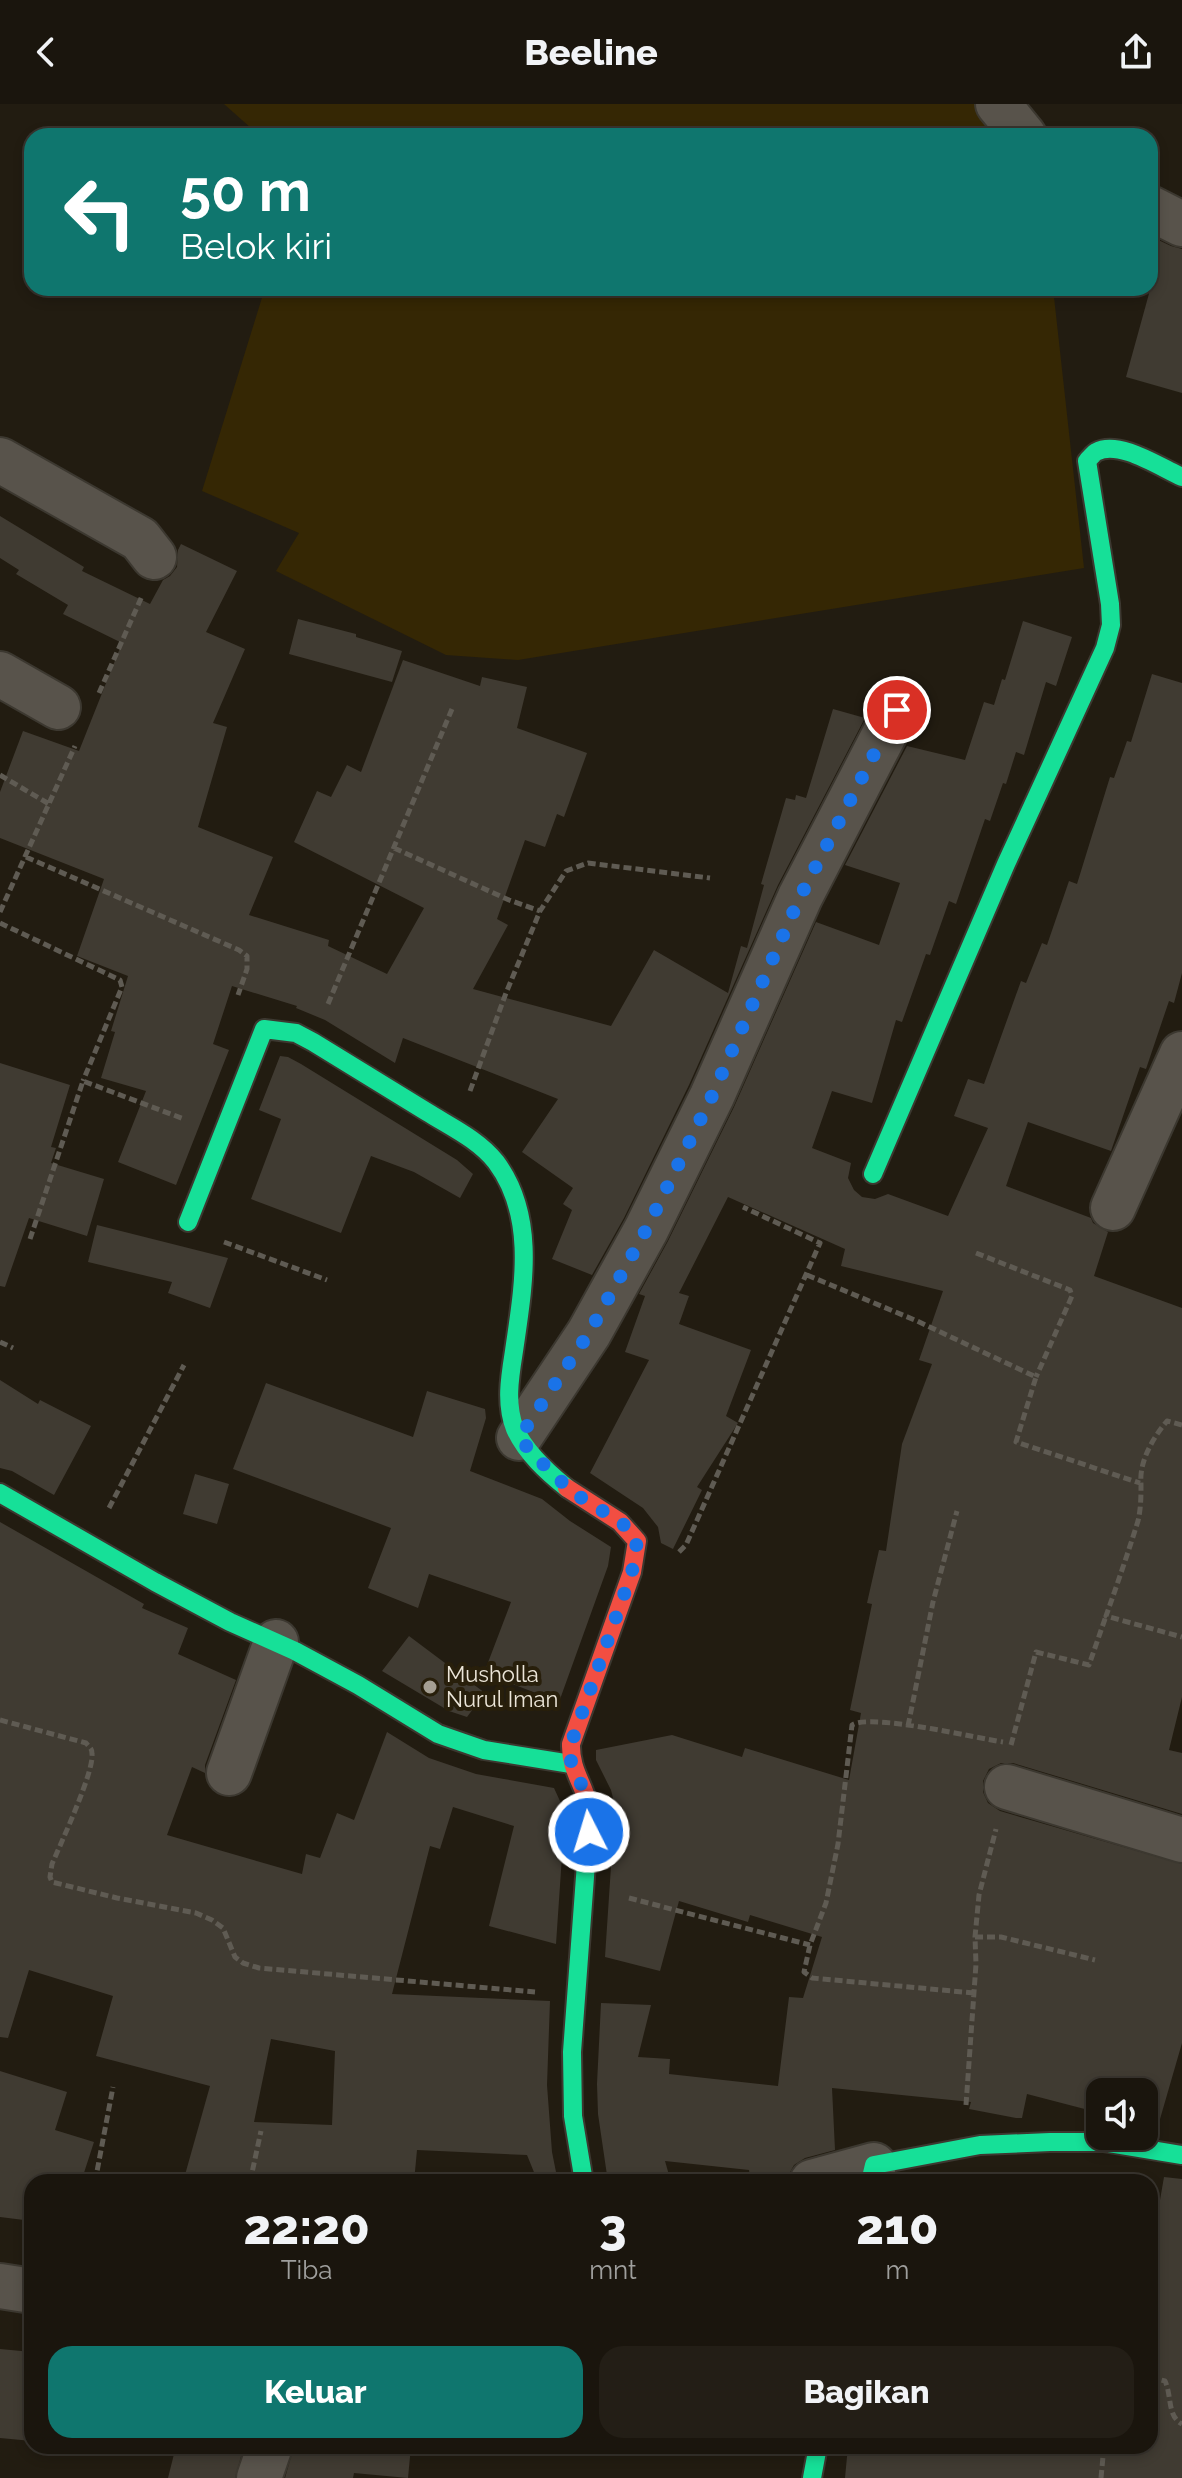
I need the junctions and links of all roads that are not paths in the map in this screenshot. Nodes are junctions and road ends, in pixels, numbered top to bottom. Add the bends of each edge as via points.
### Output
1 (998, 104) edge
2 (1018, 128) edge
3 (1158, 212) edge
4 (1182, 224) edge
5 (0, 460) edge
6 (1182, 477) edge
7 (154, 557) dead end
8 (0, 674) edge
9 (58, 707) dead end
10 (897, 710) dead end
11 (1182, 1054) edge
12 (873, 1174) dead end
13 (1113, 1208) dead end
14 (188, 1222) road end
15 (519, 1438) junction
16 (0, 1493) edge
17 (276, 1642) junction
18 (571, 1764) junction
19 (229, 1773) dead end
20 (1007, 1787) road end
21 (1182, 1840) edge
22 (1182, 2155) edge
23 (582, 2174) edge
24 (872, 2174) edge
25 (0, 2286) edge
26 (24, 2290) edge
27 (267, 2454) edge
28 (816, 2454) edge
29 (259, 2478) edge
30 (812, 2478) edge

1 - 2 street
3 - 4 street
5 - 7 street via 140,539
6 - 12 street via 1121,449 1101,449 1087,461 1110,604 1105,648
8 - 9 street
10 - 15 street via 800,897 646,1230 589,1333
11 - 13 street
14 - 15 street via 264,1029 296,1033 456,1129 494,1159 519,1205 524,1229 509,1391
15 - 18 street via 566,1486 623,1522 637,1541 632,1572 571,1744
16 - 17 street via 218,1616
17 - 18 street via 438,1734 484,1750
17 - 19 street
18 - 23 street via 591,1810 570,2086
20 - 21 street
22 - 24 street via 1103,2142 980,2145
25 - 26 street
27 - 29 street
28 - 30 street

